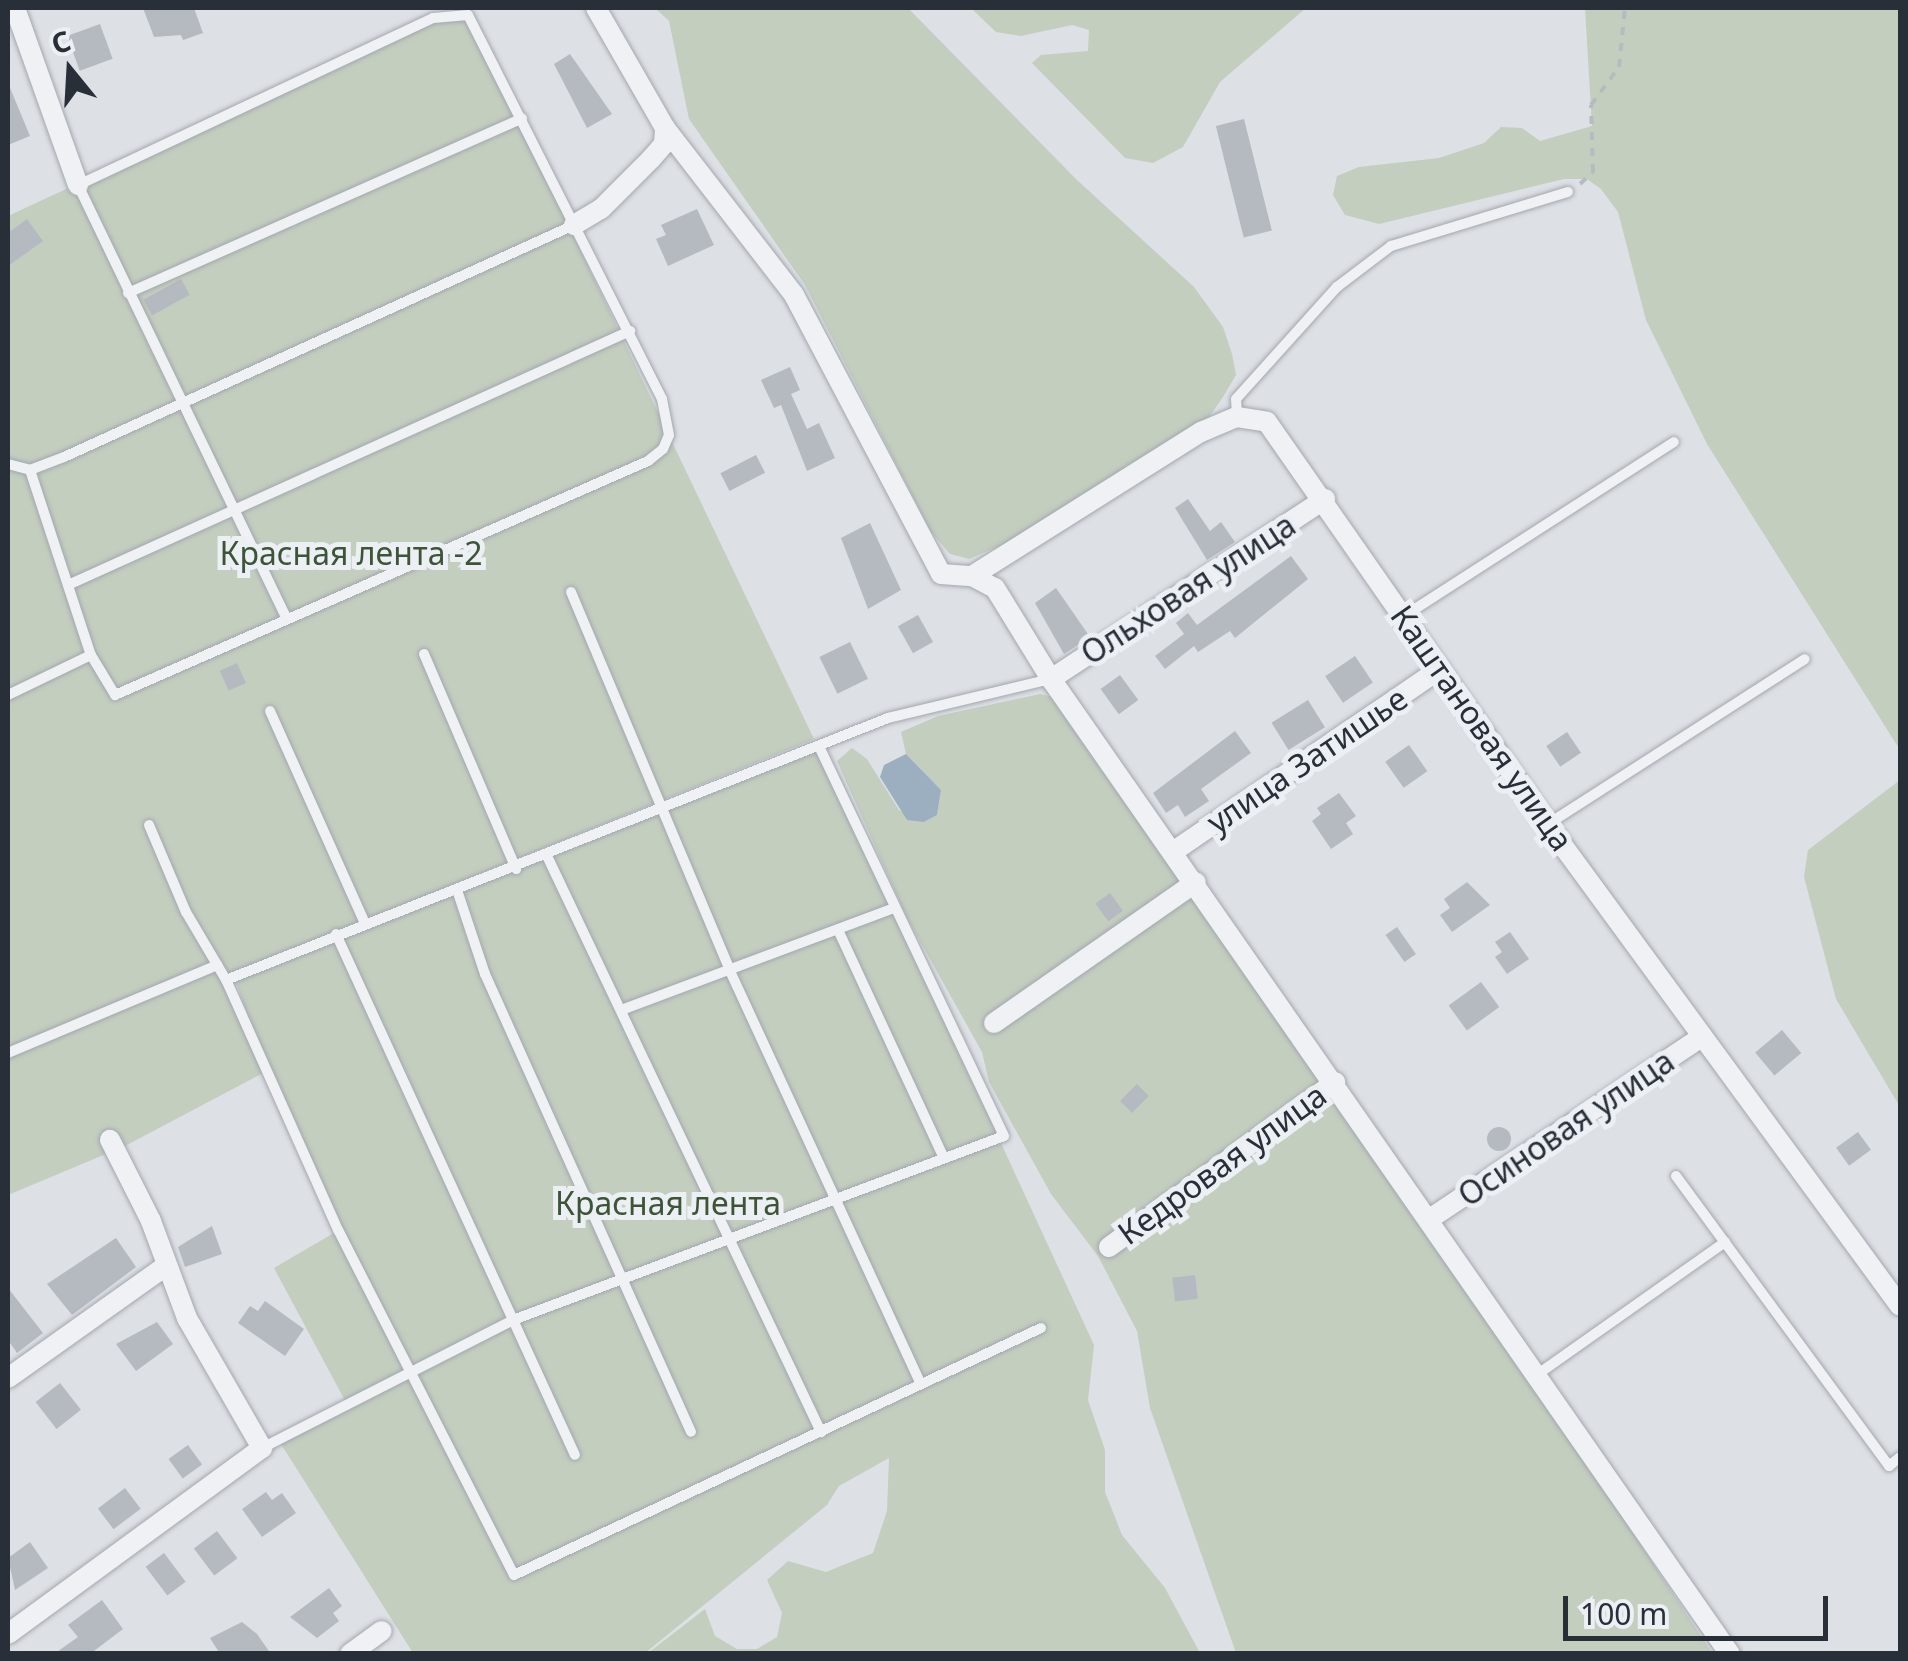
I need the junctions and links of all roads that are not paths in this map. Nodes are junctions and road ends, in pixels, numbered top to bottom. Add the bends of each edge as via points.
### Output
1 (15, 8) edge
2 (596, 8) edge
3 (522, 118) junction
4 (665, 128) junction
5 (78, 185) junction
6 (1568, 192) road end
7 (574, 225) junction
8 (128, 293) junction
9 (630, 330) junction
10 (184, 402) junction
11 (1237, 417) junction
12 (1674, 442) dead end
13 (8, 464) edge
14 (30, 470) junction
15 (1325, 499) junction
16 (233, 510) junction
17 (972, 576) junction
18 (68, 585) junction
19 (570, 592) dead end
20 (1404, 616) junction
21 (286, 617) junction
22 (90, 654) junction
23 (424, 654) dead end
24 (1805, 660) dead end
25 (1440, 670) junction
26 (1051, 678) junction
27 (8, 695) edge
28 (270, 711) dead end
29 (820, 748) junction
30 (665, 812) junction
31 (1547, 824) junction
32 (149, 825) dead end
33 (1174, 850) junction
34 (548, 858) junction
35 (516, 870) junction
36 (1196, 882) junction
37 (458, 890) junction
38 (894, 908) junction
39 (364, 922) junction
40 (839, 932) junction
41 (336, 934) junction
42 (217, 966) junction
43 (730, 971) junction
44 (226, 980) junction
45 (624, 1009) junction
46 (994, 1023) dead end
47 (1701, 1037) junction
48 (8, 1053) edge
49 (1336, 1082) junction
50 (110, 1140) dead end
51 (944, 1158) junction
52 (1676, 1176) dead end
53 (837, 1199) junction
54 (1431, 1218) junction
55 (728, 1240) junction
56 (1725, 1242) junction
57 (1109, 1247) dead end
58 (164, 1267) junction
59 (624, 1276) junction
60 (1900, 1306) edge
61 (513, 1320) junction
62 (1041, 1328) dead end
63 (406, 1369) junction
64 (1538, 1374) junction
65 (8, 1378) edge
66 (920, 1382) junction
67 (691, 1432) dead end
68 (821, 1432) junction
69 (262, 1448) junction
70 (575, 1455) dead end
71 (1900, 1457) edge
72 (382, 1631) dead end
73 (8, 1634) edge
74 (350, 1654) edge
75 (1730, 1654) edge

1 - 5 street
2 - 4 street
3 - 5 lane via 480,30 468,15 454,12
3 - 7 lane
3 - 8 lane
4 - 7 street via 664,144 651,159 601,209
4 - 17 street via 794,294 941,574
5 - 8 lane
6 - 11 lane via 1390,246 1337,287 1236,399
7 - 9 lane
7 - 10 lane
8 - 10 lane
9 - 16 lane
9 - 21 lane via 662,400 669,435 648,462
10 - 14 lane
10 - 16 lane
11 - 15 street, Каштановая улица via 1275,430
11 - 17 street via 1201,432
12 - 20 lane
13 - 14 lane
14 - 18 lane
15 - 20 street, Каштановая улица
15 - 26 street, Ольховая улица
16 - 18 lane
16 - 21 lane
17 - 26 street via 995,588
18 - 22 lane
19 - 30 lane
20 - 25 street, Каштановая улица
21 - 22 lane via 115,695
22 - 27 lane
23 - 35 lane
24 - 31 lane
25 - 31 street, Каштановая улица
25 - 33 street, улица Затишье
26 - 29 lane via 888,718
26 - 33 street
28 - 39 lane
29 - 30 lane
29 - 38 lane
30 - 34 lane
30 - 43 lane
31 - 47 street, Каштановая улица
32 - 42 lane
33 - 36 street
34 - 35 lane
34 - 45 lane
35 - 37 lane
36 - 46 street
36 - 49 street
37 - 39 lane
37 - 59 lane via 485,974
38 - 40 lane
38 - 51 lane via 1004,1136
39 - 41 lane
40 - 43 lane
40 - 51 lane
41 - 44 lane
41 - 61 lane
42 - 44 lane
42 - 48 lane
43 - 45 lane
43 - 53 lane
44 - 63 lane
45 - 55 lane
47 - 54 street, Осиновая улица
47 - 60 street, Каштановая улица
49 - 54 street
49 - 57 street, Кедровая улица
50 - 58 street via 151,1221
51 - 53 lane
52 - 56 lane
53 - 55 lane
53 - 66 lane
54 - 64 street
55 - 59 lane
55 - 68 lane
56 - 64 lane
56 - 71 lane via 1889,1466
58 - 65 street
58 - 69 street
59 - 61 lane
59 - 67 lane
61 - 63 lane
61 - 70 lane
62 - 66 lane
63 - 68 lane via 514,1575
63 - 69 lane via 379,1391
64 - 75 street
66 - 68 lane
69 - 73 street
72 - 74 street

